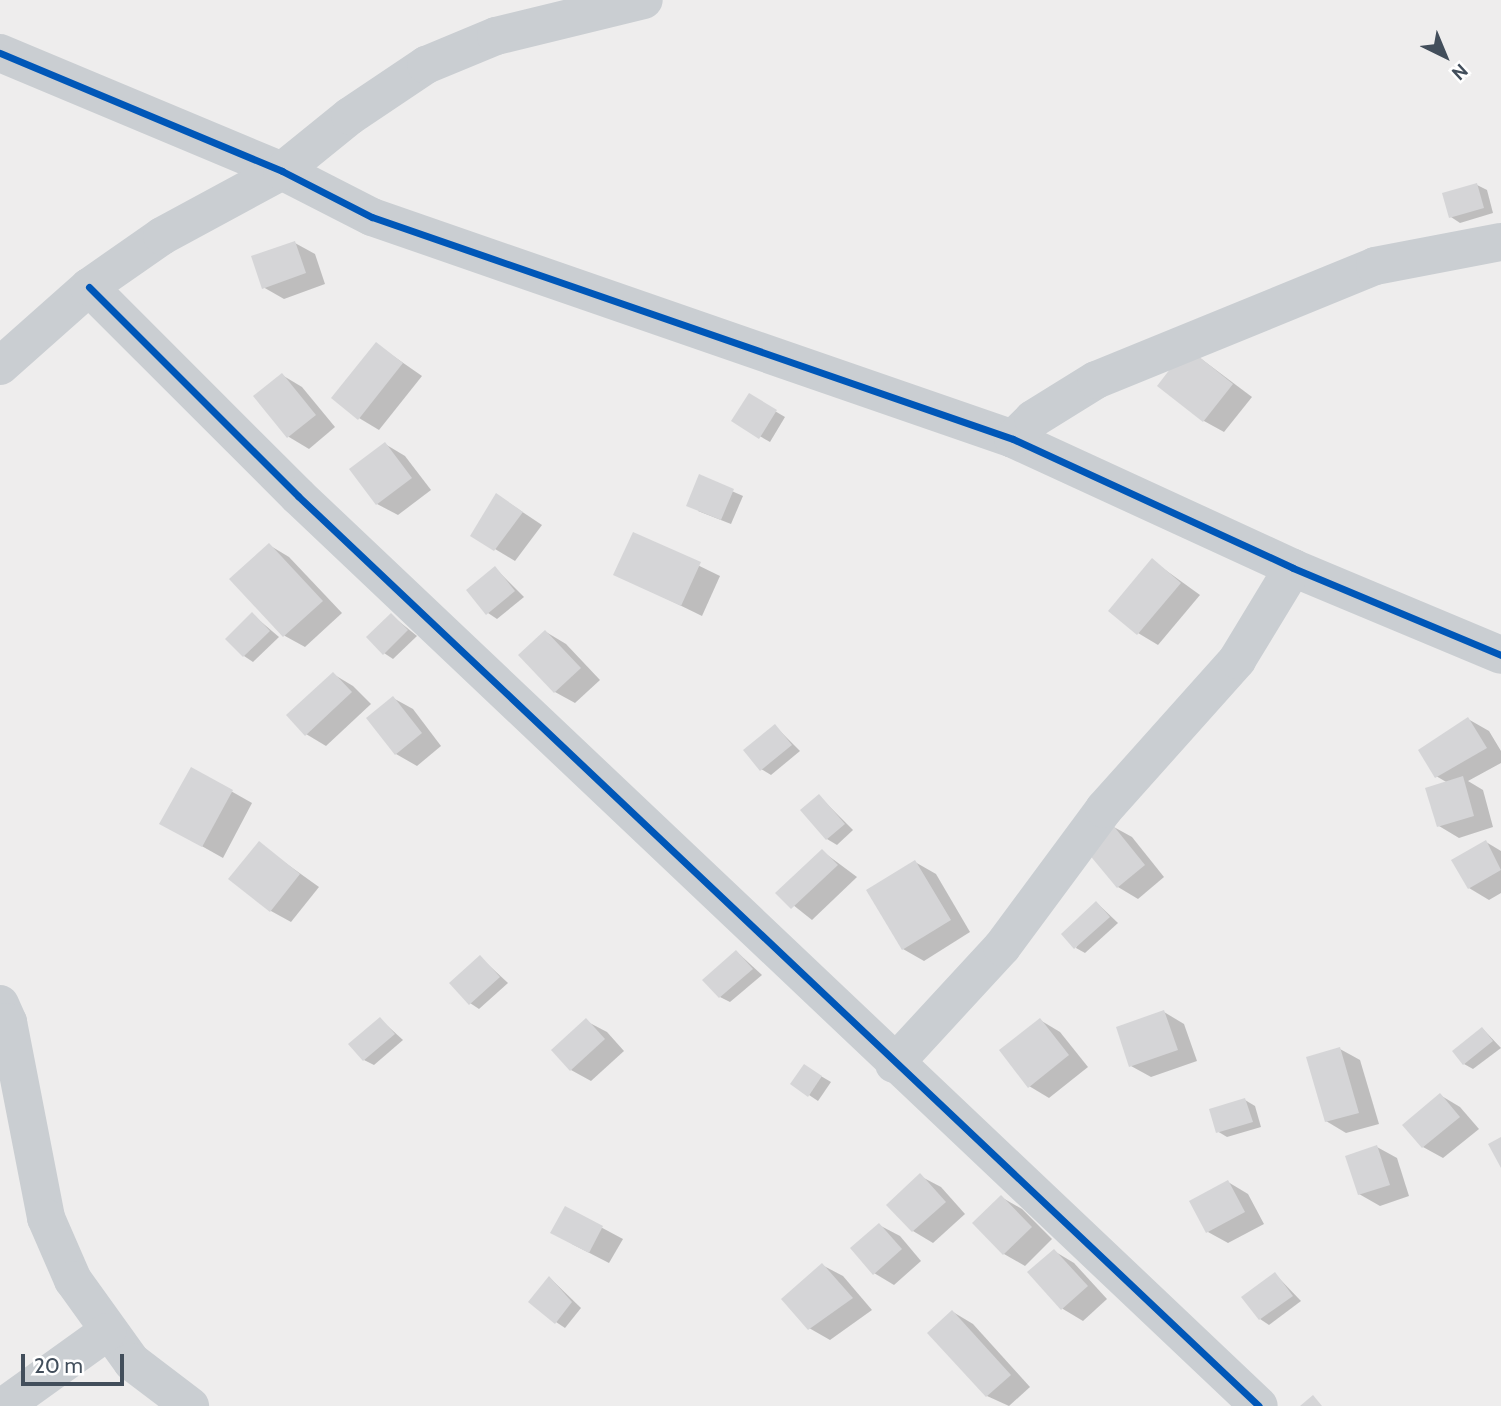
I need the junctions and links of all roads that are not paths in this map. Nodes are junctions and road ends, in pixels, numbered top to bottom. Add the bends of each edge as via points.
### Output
1 (644, 0) edge
2 (0, 52) edge
3 (282, 171) junction
4 (1501, 242) edge
5 (89, 287) junction
6 (0, 366) edge
7 (1013, 439) junction
8 (1293, 568) junction
9 (1501, 655) edge
10 (0, 1003) edge
11 (894, 1064) junction
12 (107, 1332) junction
13 (4, 1406) edge
14 (190, 1406) edge
15 (1259, 1406) edge

1 - 3 street via 496,36 426,65 350,116
2 - 3 street
3 - 5 street via 162,236
3 - 7 street via 372,217
4 - 7 street via 1362,271 1096,380 1033,419
5 - 6 street
5 - 11 street via 298,496
7 - 8 street
8 - 9 street
8 - 11 street via 1237,660 1104,809 1002,947
10 - 12 street via 8,1022 46,1217 73,1280
11 - 15 street
12 - 13 street
12 - 14 street via 132,1362

